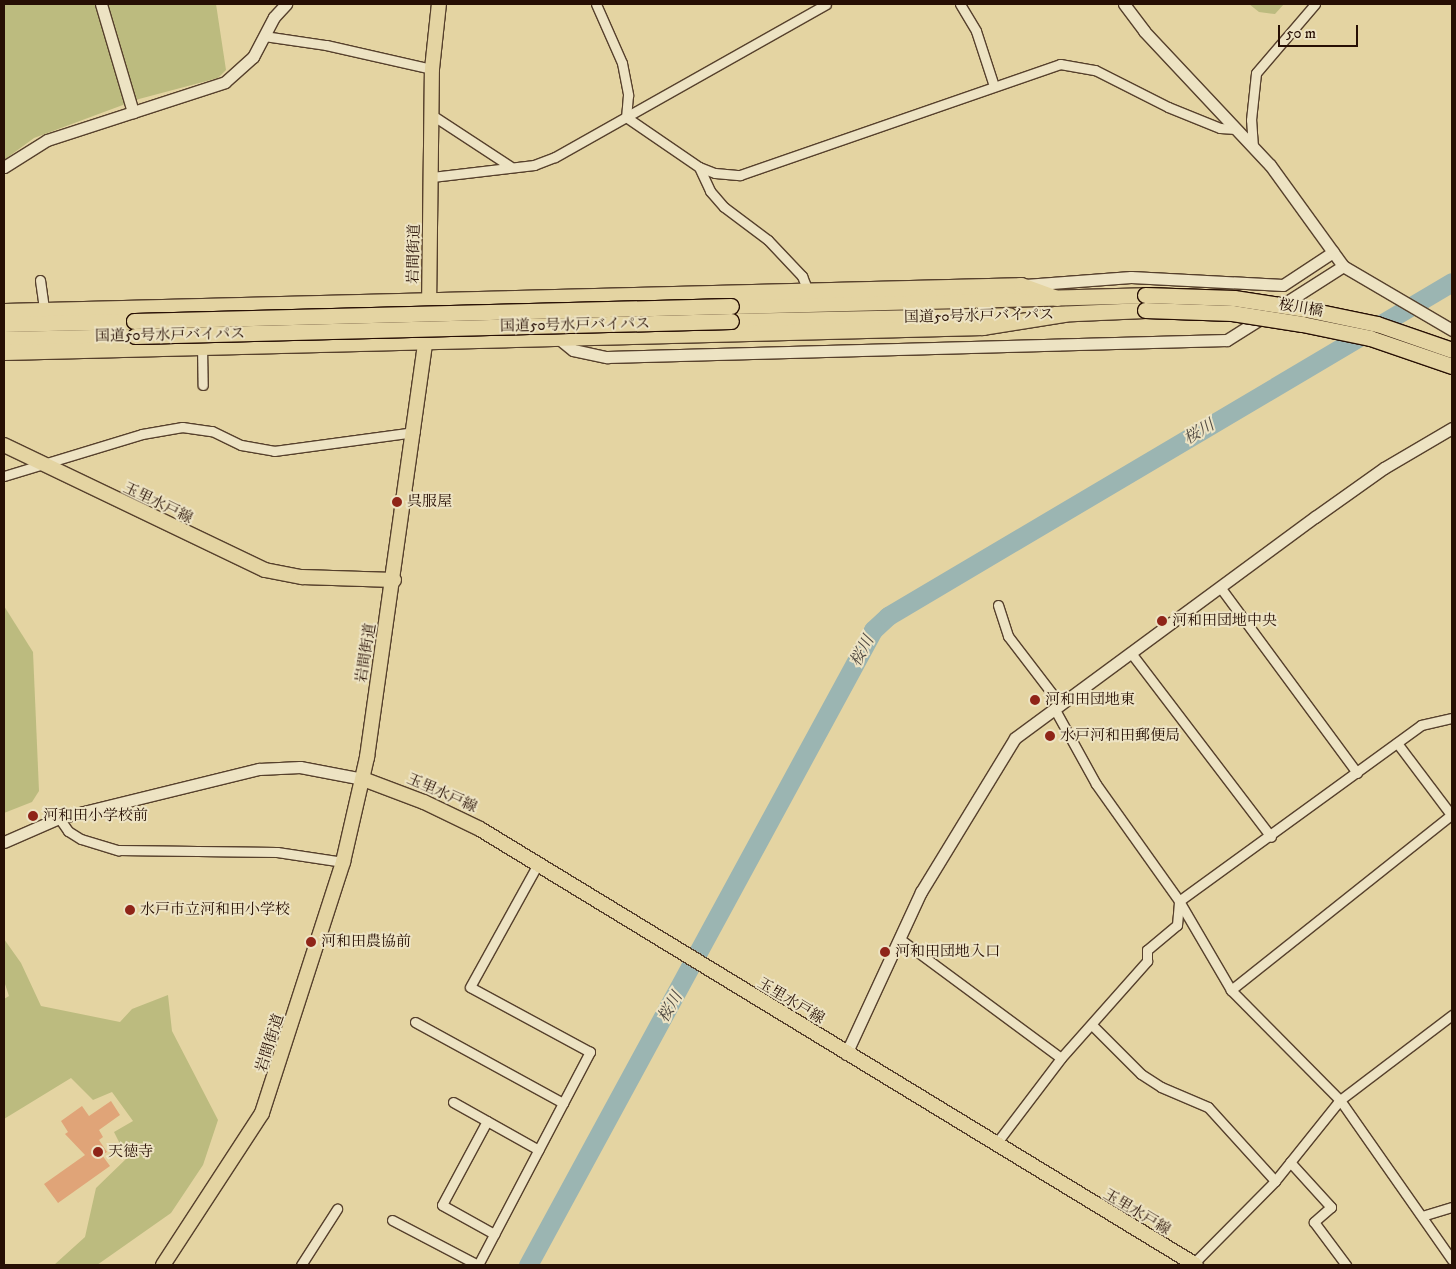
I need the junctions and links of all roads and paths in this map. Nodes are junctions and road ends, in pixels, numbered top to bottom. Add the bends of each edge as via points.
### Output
1 (101, 4) edge
2 (286, 4) edge
3 (439, 4) edge
4 (596, 4) edge
5 (826, 4) edge
6 (960, 4) edge
7 (1124, 4) edge
8 (1314, 4) edge
9 (264, 36) junction
10 (432, 70) junction
11 (994, 86) junction
12 (133, 112) junction
13 (432, 115) junction
14 (626, 117) junction
15 (1236, 129) junction
16 (1253, 147) junction
17 (510, 166) junction
18 (4, 167) edge
19 (699, 167) junction
20 (432, 177) junction
21 (1333, 252) junction
22 (1343, 266) junction
23 (40, 280) dead end
24 (1021, 284) junction
25 (808, 291) junction
26 (1145, 295) joint
27 (1057, 298) junction
28 (430, 302) junction
29 (44, 310) junction
30 (1145, 310) joint
31 (4, 311) edge
32 (731, 314) junction
33 (1064, 314) junction
34 (4, 324) edge
35 (135, 328) junction
36 (1452, 330) edge
37 (558, 338) junction
38 (4, 339) edge
39 (426, 339) junction
40 (202, 346) junction
41 (1452, 350) edge
42 (4, 352) edge
43 (1452, 366) edge
44 (203, 385) dead end
45 (1452, 428) edge
46 (415, 432) junction
47 (4, 445) edge
48 (45, 465) junction
49 (4, 476) edge
50 (394, 580) junction
51 (1220, 587) junction
52 (998, 605) dead end
53 (1131, 653) junction
54 (1057, 706) junction
55 (1452, 718) edge
56 (1397, 742) junction
57 (1357, 773) junction
58 (363, 779) junction
59 (1452, 815) edge
60 (59, 818) junction
61 (1271, 837) junction
62 (4, 842) edge
63 (343, 862) junction
64 (538, 864) junction
65 (1179, 901) junction
66 (900, 939) junction
67 (1231, 990) junction
68 (1452, 1014) edge
69 (414, 1022) dead end
70 (1092, 1025) junction
71 (846, 1054) junction
72 (1061, 1058) junction
73 (1340, 1100) junction
74 (453, 1102) dead end
75 (564, 1102) junction
76 (487, 1121) junction
77 (995, 1145) junction
78 (539, 1150) junction
79 (1290, 1162) junction
80 (1274, 1181) junction
81 (1452, 1207) edge
82 (337, 1209) dead end
83 (1422, 1216) junction
84 (392, 1220) dead end
85 (494, 1234) junction
86 (1452, 1260) edge
87 (163, 1265) edge
88 (301, 1265) edge
89 (478, 1265) edge
90 (1194, 1265) edge
91 (1346, 1265) edge

1 - 12 street
2 - 9 street
3 - 10 main road, 岩間街道
4 - 14 street via 622,62 628,95
5 - 14 street
6 - 11 street via 976,31
7 - 15 street via 1144,31
8 - 16 street via 1256,74 1251,120
9 - 10 street via 326,45
9 - 12 street via 253,56 225,82
10 - 13 main road, 岩間街道
11 - 15 street via 1060,64 1074,65 1095,70 1168,107 1220,128
11 - 19 street via 761,171 728,175
12 - 18 street via 46,140
13 - 17 street
13 - 20 main road, 岩間街道
14 - 17 street via 554,157 534,165
14 - 19 street
15 - 16 street
16 - 21 street via 1294,195
17 - 20 street
19 - 25 street via 719,201 768,240 802,276
20 - 28 main road, 岩間街道
21 - 22 street
21 - 24 street via 1282,285 1130,277
22 - 36 street
22 - 37 street via 1227,340 607,356 573,350
23 - 29 street
24 - 25 highway
24 - 27 highway
25 - 28 highway
26 - 27 highway, 国道50号水戸バイパス
26 - 41 highway, 桜川橋, bridge via 1234,298 1297,307 1378,324
27 - 32 highway, 国道50号水戸バイパス
28 - 29 highway
28 - 39 main road, 岩間街道
29 - 31 highway
30 - 33 highway, 国道50号水戸バイパス
30 - 43 highway, 桜川橋, bridge via 1232,313 1302,324 1370,338
32 - 33 highway, 国道50号水戸バイパス
32 - 35 highway, 国道50号水戸バイパス, bridge
33 - 37 highway via 983,327
34 - 35 highway, 国道50号水戸バイパス
35 - 38 highway, 国道50号水戸バイパス
37 - 39 highway
39 - 40 highway
39 - 46 main road, 岩間街道
40 - 42 highway
40 - 44 street
45 - 51 street via 1384,468
46 - 48 street via 274,451 241,445 212,431 182,427 142,434
46 - 50 main road, 岩間街道
47 - 48 main road, 玉里水戸線
48 - 49 street
48 - 50 main road, 玉里水戸線 via 265,570 302,577
50 - 58 main road, 岩間街道
51 - 53 street
51 - 57 street
52 - 54 street via 1008,636
53 - 54 street
53 - 61 street
54 - 65 street via 1096,784
54 - 66 street via 1019,735 1002,754 971,814 924,886
55 - 56 street via 1421,725
56 - 57 street
56 - 59 street
57 - 61 street
58 - 60 street via 300,767 259,769
58 - 63 main road, 岩間街道
58 - 64 main road, 玉里水戸線 via 456,816
59 - 67 street
60 - 62 street
60 - 63 street via 68,831 81,839 118,850 277,852
61 - 65 street
63 - 87 main road, 岩間街道 via 262,1114
64 - 71 main road, 玉里水戸線
64 - 75 street via 470,987 590,1052
65 - 67 street
65 - 70 street via 1177,925 1147,950 1147,961
66 - 71 street
66 - 72 street
67 - 73 street
68 - 73 street
69 - 75 street
70 - 72 street
70 - 80 street via 1141,1074 1161,1087 1208,1107
71 - 77 main road, 玉里水戸線
72 - 77 street
73 - 79 street
73 - 83 street
74 - 76 street
75 - 78 street
76 - 78 street
76 - 85 street via 442,1205
77 - 90 main road, 玉里水戸線
78 - 85 street
79 - 80 street
79 - 91 street via 1331,1207 1314,1222
80 - 90 street
81 - 83 street
82 - 88 street
83 - 86 street
84 - 89 street
85 - 89 street

